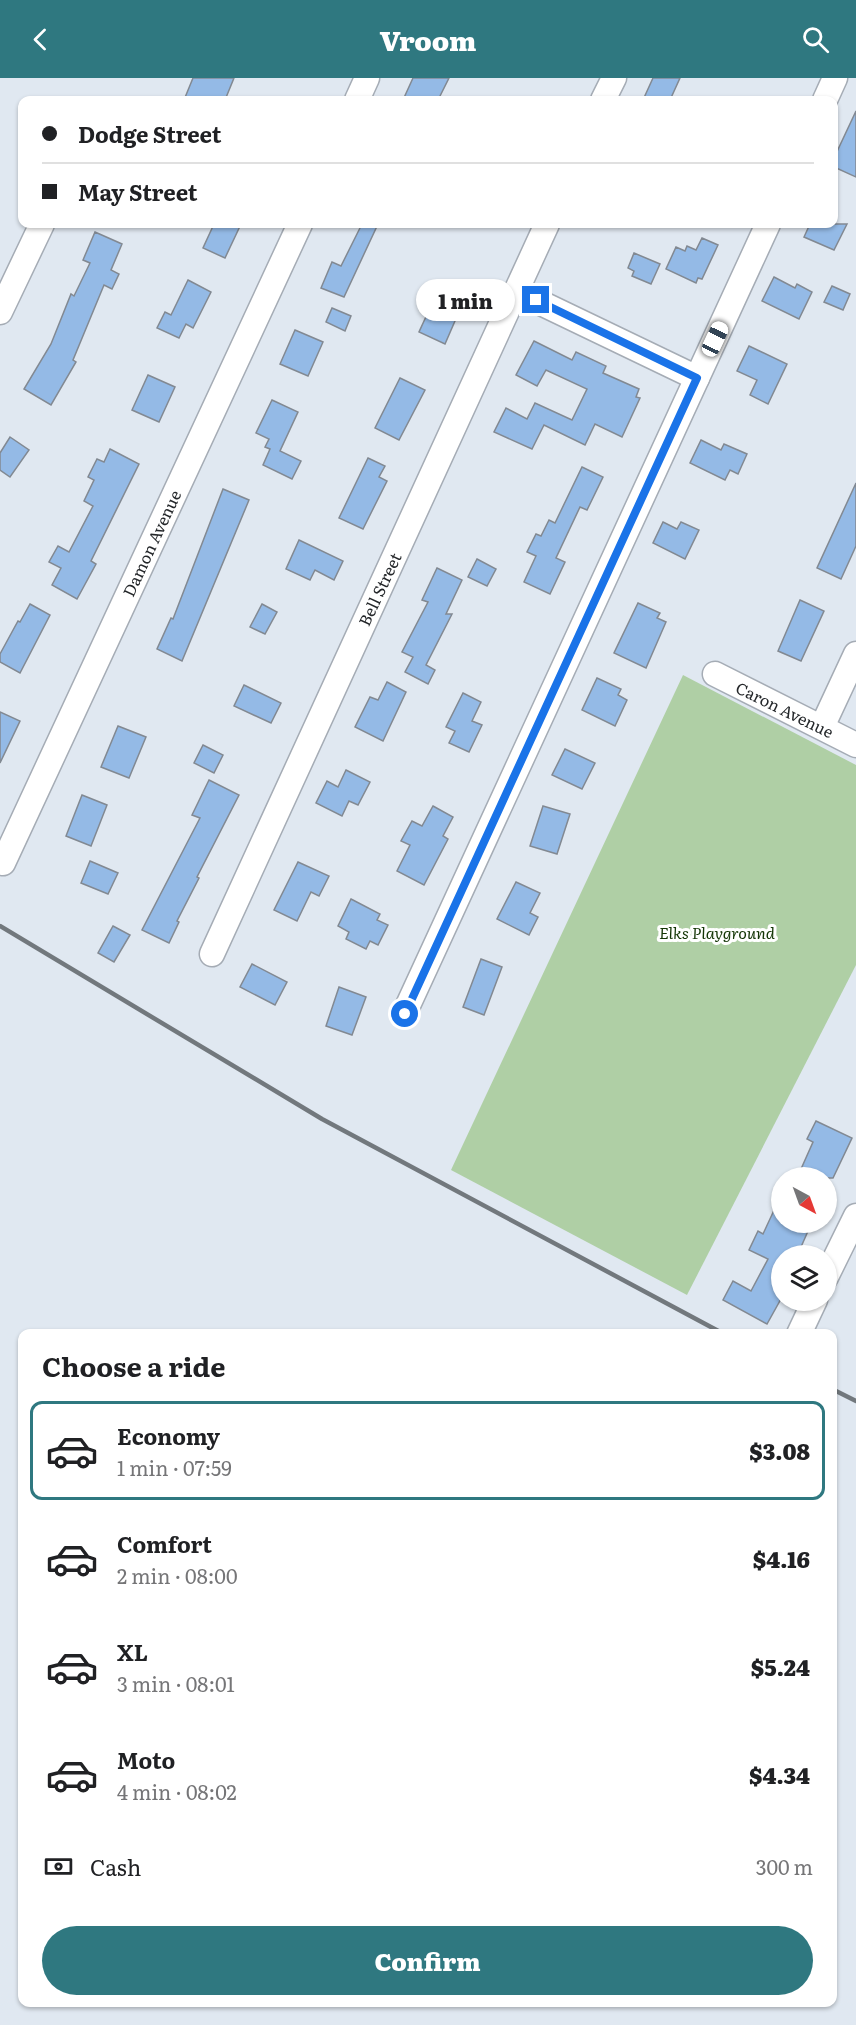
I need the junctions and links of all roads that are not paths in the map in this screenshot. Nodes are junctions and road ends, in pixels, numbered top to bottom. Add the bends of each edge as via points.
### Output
1 (367, 78) edge
2 (614, 78) edge
3 (835, 78) edge
4 (359, 96) edge
5 (605, 96) edge
6 (827, 96) edge
7 (40, 228) edge
8 (298, 228) edge
9 (545, 228) edge
10 (766, 228) edge
11 (516, 291) junction
12 (0, 312) edge
13 (697, 378) junction
14 (856, 654) edge
15 (715, 674) dead end
16 (822, 727) junction
17 (856, 745) edge
18 (3, 863) dead end
19 (212, 954) dead end
20 (405, 1014) dead end
21 (856, 1216) edge
22 (837, 1255) edge
23 (810, 1311) edge
24 (801, 1329) edge

1 - 4 street
2 - 5 street
3 - 6 street
7 - 12 street
8 - 18 street, Damon Avenue
9 - 11 street, Bell Street
10 - 13 street
11 - 13 street
11 - 19 street, Bell Street
13 - 20 street
14 - 16 street
15 - 16 street, Caron Avenue
16 - 17 street, Caron Avenue
21 - 22 street
23 - 24 street

